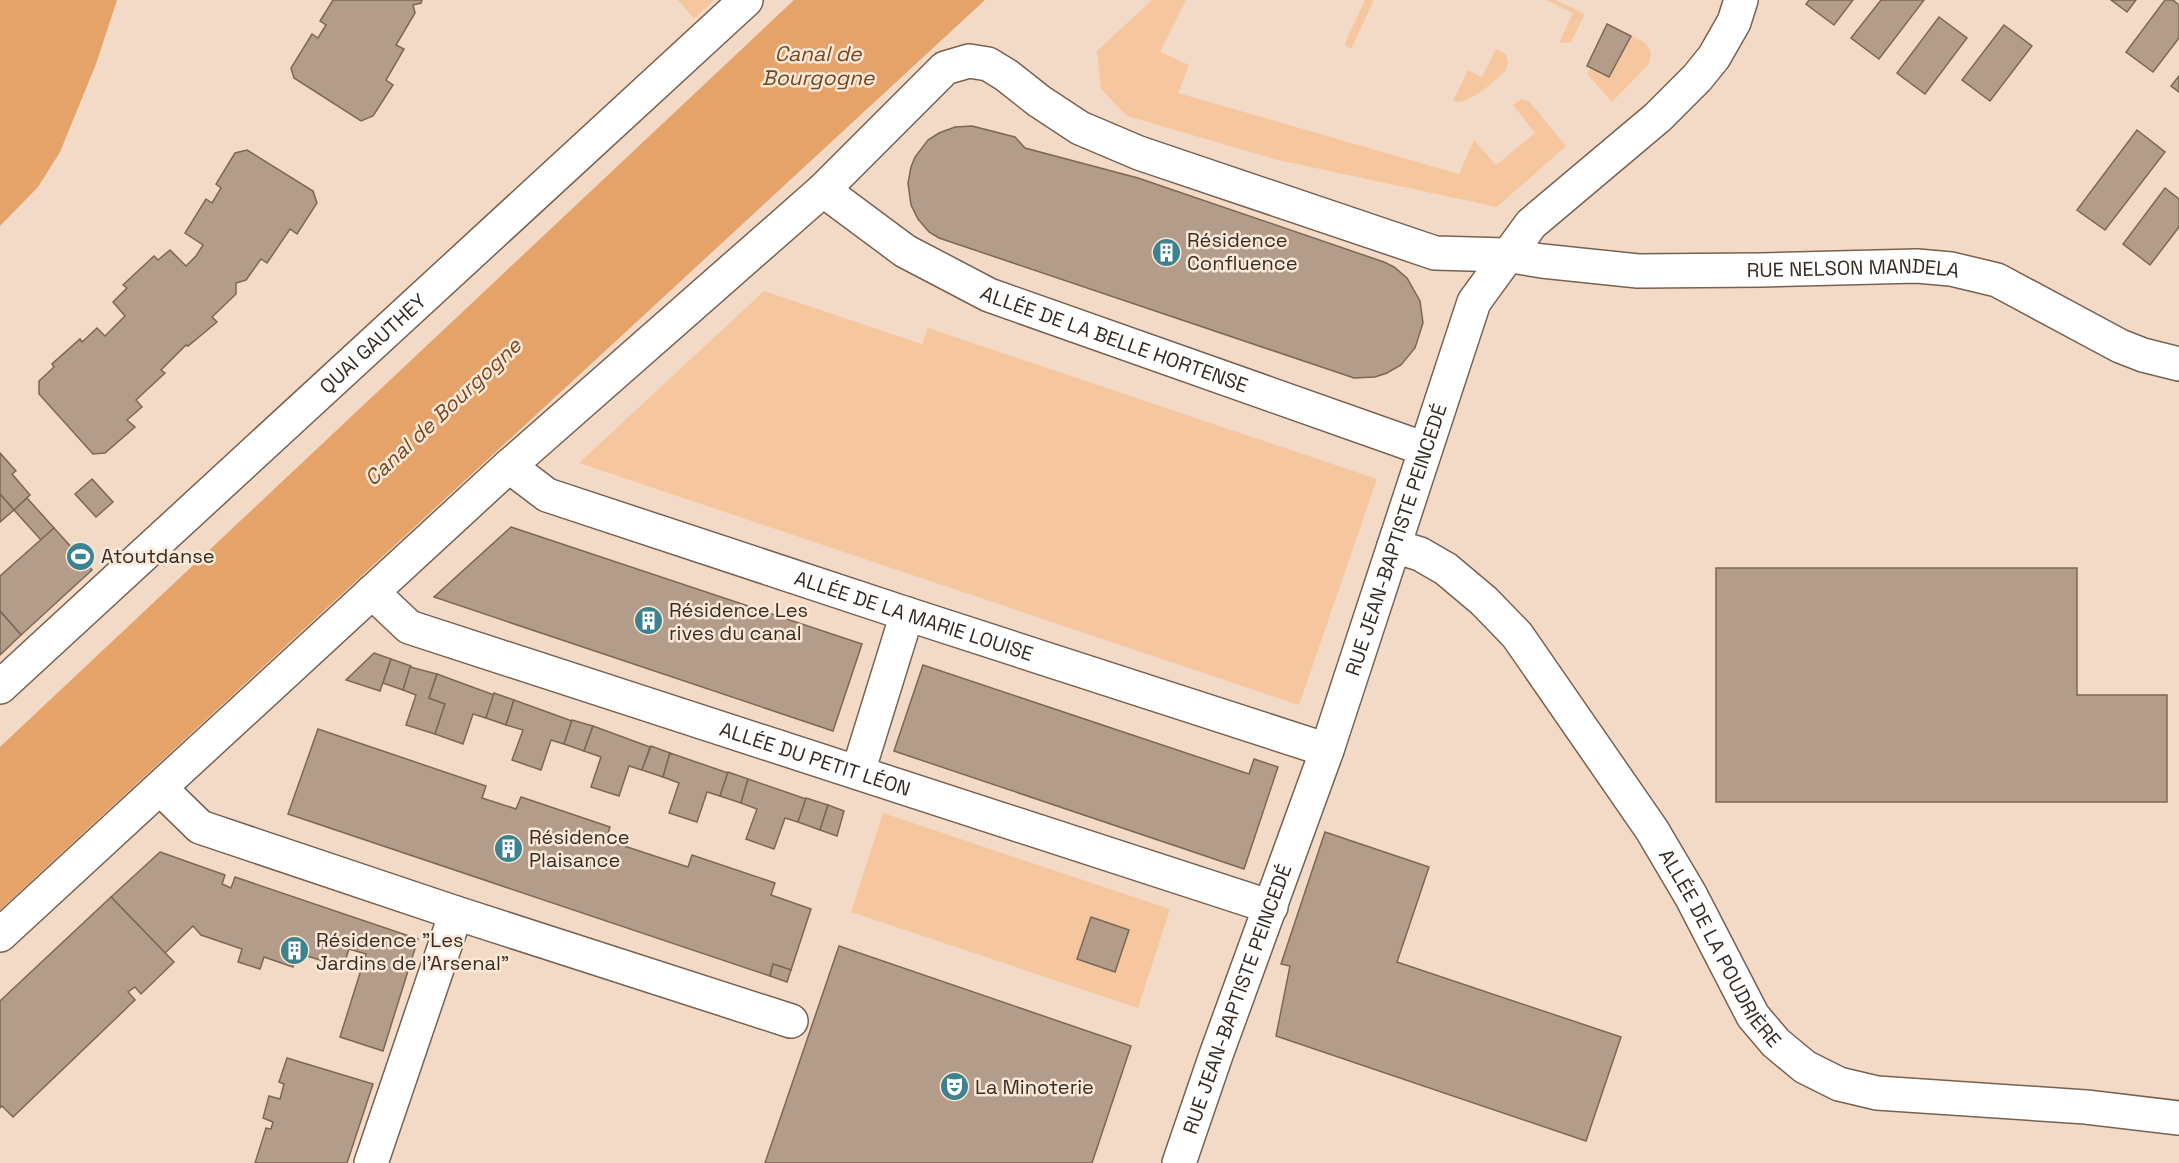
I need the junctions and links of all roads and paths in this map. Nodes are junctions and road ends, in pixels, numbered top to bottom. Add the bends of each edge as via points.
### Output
1 (746, 0) edge
2 (1741, 0) edge
3 (824, 190) junction
4 (1506, 255) junction
5 (2179, 364) edge
6 (1425, 449) junction
7 (509, 466) junction
8 (1394, 546) junction
9 (372, 592) junction
10 (907, 614) junction
11 (0, 687) edge
12 (1328, 750) junction
13 (858, 772) junction
14 (159, 788) junction
15 (1271, 907) junction
16 (456, 912) junction
17 (0, 935) edge
18 (791, 1022) dead end
19 (2179, 1118) edge
20 (371, 1163) edge
21 (1179, 1163) edge

1 - 11 street, QUAI GAUTHEY
2 - 4 street, RUE JEAN-BAPTISTE PEINCEDÉ via 1734,22 1697,78 1658,117 1531,224
3 - 4 street, RUE NELSON MANDELA via 945,69 969,61 988,64 1080,128 1139,153 1435,253
3 - 6 street, ALLÉE DE LA BELLE HORTENSE via 905,251 989,295
3 - 7 street, RUE NELSON MANDELA
4 - 5 street, RUE NELSON MANDELA via 1638,271 1917,266 1951,269 1997,280 2120,346
4 - 6 street, RUE JEAN-BAPTISTE PEINCEDÉ via 1474,302
6 - 8 street, RUE JEAN-BAPTISTE PEINCEDÉ
7 - 9 street, RUE NELSON MANDELA
7 - 10 street, ALLÉE DE LA MARIE LOUISE via 547,495
8 - 12 street, RUE JEAN-BAPTISTE PEINCEDÉ
8 - 19 street, ALLÉE DE LA POUDRIÈRE via 1420,554 1446,569 1517,635 1652,830 1753,1016 1776,1043 1805,1067 1839,1084 1877,1093 2086,1107
9 - 13 street, ALLÉE DU PETIT LÉON via 409,627
9 - 14 street, RUE NELSON MANDELA
10 - 12 street, ALLÉE DE LA MARIE LOUISE
10 - 13 street
12 - 15 street, RUE JEAN-BAPTISTE PEINCEDÉ
13 - 15 street, ALLÉE DU PETIT LÉON
14 - 16 street via 200,826
14 - 17 street, RUE NELSON MANDELA
15 - 21 street, RUE JEAN-BAPTISTE PEINCEDÉ
16 - 18 street
16 - 20 street

